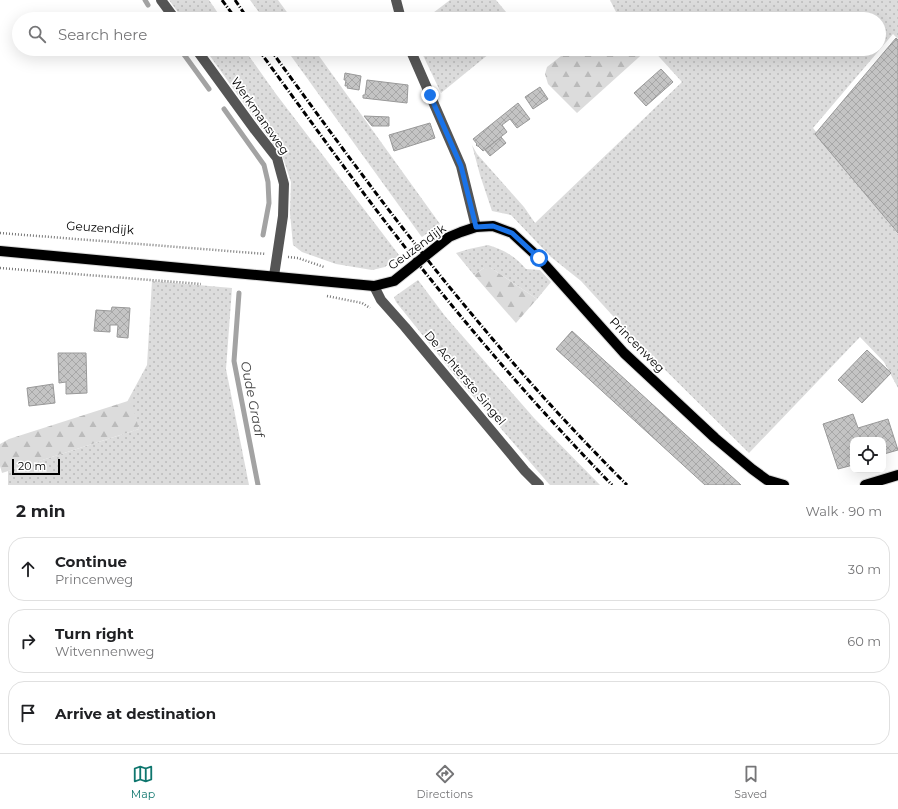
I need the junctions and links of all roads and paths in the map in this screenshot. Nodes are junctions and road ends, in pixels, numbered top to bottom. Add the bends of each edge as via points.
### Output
1 (161, 0) edge
2 (396, 0) edge
3 (170, 12) edge
4 (399, 12) edge
5 (201, 56) edge
6 (413, 56) edge
7 (476, 227) junction
8 (0, 233) edge
9 (0, 251) edge
10 (278, 255) junction
11 (328, 268) dead end
12 (274, 276) junction
13 (374, 286) junction
14 (898, 474) edge
15 (539, 485) edge
16 (784, 485) edge
17 (865, 485) edge

1 - 3 street
2 - 4 street
5 - 10 street, Werkmansweg via 277,158 284,184 284,216
6 - 7 street via 461,166
7 - 13 main road, Geuzendijk via 449,237 394,280
7 - 16 main road, Princenweg via 493,226 512,233 539,258 624,353 652,380 752,469 767,480
8 - 10 path, Geuzendijk
9 - 12 main road, Geuzendijk
10 - 11 path, Geuzendijk via 298,258
10 - 12 street, Werkmansweg
12 - 13 main road, Geuzendijk
13 - 15 street, De Achterste Singel via 381,300 525,472
14 - 17 main road

